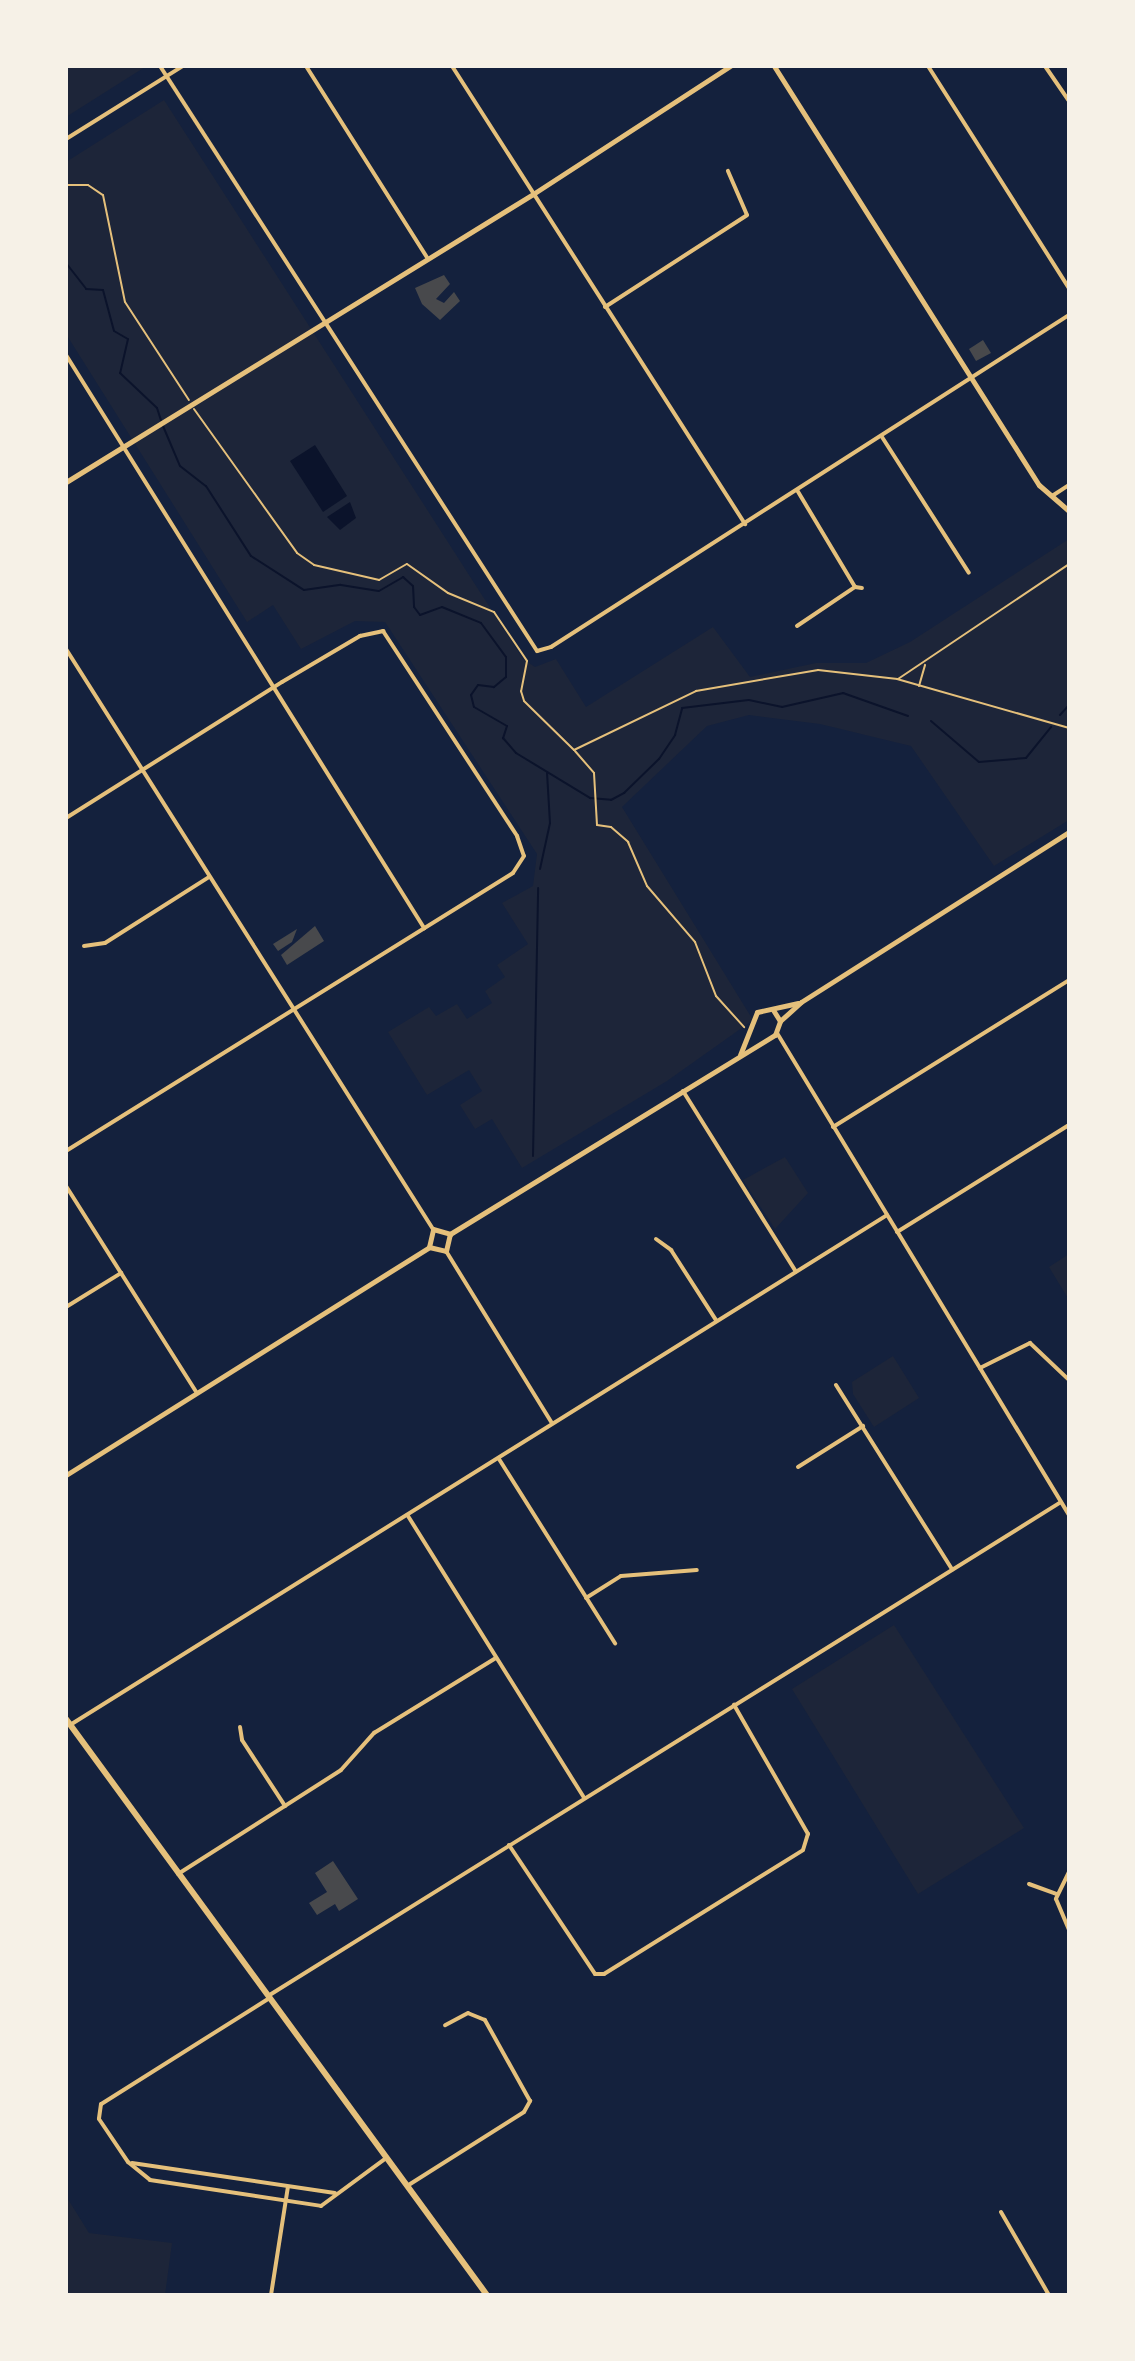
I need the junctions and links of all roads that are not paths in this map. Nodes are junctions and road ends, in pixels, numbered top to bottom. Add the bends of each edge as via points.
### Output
1 (160, 66) edge
2 (183, 66) edge
3 (306, 66) edge
4 (452, 66) edge
5 (730, 66) edge
6 (774, 66) edge
7 (928, 66) edge
8 (1045, 66) edge
9 (166, 76) junction
10 (1069, 101) edge
11 (66, 139) edge
12 (728, 171) dead end
13 (533, 194) junction
14 (428, 259) junction
15 (1069, 288) edge
16 (605, 307) junction
17 (1069, 315) edge
18 (324, 323) junction
19 (66, 355) edge
20 (973, 378) junction
21 (882, 437) junction
22 (123, 445) junction
23 (66, 482) edge
24 (1069, 485) edge
25 (797, 490) junction
26 (1050, 497) junction
27 (1069, 511) edge
28 (745, 524) junction
29 (969, 573) dead end
30 (855, 587) junction
31 (862, 588) dead end
32 (797, 626) dead end
33 (66, 649) edge
34 (273, 688) junction
35 (143, 771) junction
36 (66, 818) edge
37 (1069, 832) edge
38 (209, 877) junction
39 (424, 928) junction
40 (84, 946) dead end
41 (1069, 980) edge
42 (801, 1002) junction
43 (295, 1010) junction
44 (773, 1010) junction
45 (780, 1021) junction
46 (750, 1028) junction
47 (777, 1033) junction
48 (764, 1037) junction
49 (739, 1056) junction
50 (683, 1091) junction
51 (1069, 1125) edge
52 (833, 1127) junction
53 (66, 1151) edge
54 (66, 1186) edge
55 (887, 1215) junction
56 (433, 1229) junction
57 (897, 1232) junction
58 (450, 1234) junction
59 (656, 1239) dead end
60 (429, 1247) junction
61 (446, 1251) junction
62 (796, 1272) junction
63 (121, 1273) junction
64 (66, 1307) edge
65 (716, 1320) junction
66 (980, 1368) junction
67 (1069, 1380) edge
68 (836, 1385) dead end
69 (196, 1392) junction
70 (552, 1423) junction
71 (863, 1426) junction
72 (498, 1458) junction
73 (798, 1467) dead end
74 (66, 1475) edge
75 (1061, 1502) junction
76 (1069, 1515) edge
77 (408, 1516) junction
78 (952, 1569) junction
79 (697, 1570) dead end
80 (586, 1599) junction
81 (615, 1643) dead end
82 (496, 1658) junction
83 (734, 1705) junction
84 (68, 1722) edge
85 (240, 1727) dead end
86 (584, 1798) junction
87 (285, 1806) junction
88 (509, 1844) junction
89 (1069, 1872) edge
90 (178, 1874) junction
91 (1029, 1884) dead end
92 (1056, 1894) junction
93 (1069, 1929) edge
94 (267, 1998) junction
95 (445, 2025) dead end
96 (385, 2159) junction
97 (128, 2162) junction
98 (288, 2187) junction
99 (405, 2187) junction
100 (335, 2193) junction
101 (286, 2202) junction
102 (1001, 2212) dead end
103 (271, 2295) edge
104 (487, 2295) edge
105 (1049, 2295) edge

1 - 9 street
2 - 9 street
3 - 14 street
4 - 13 street
5 - 13 street
6 - 20 street
7 - 15 street
8 - 10 street
9 - 11 street
9 - 18 street
12 - 16 street via 747,215
13 - 14 street
13 - 16 street
14 - 18 street
16 - 28 street
17 - 20 street
18 - 22 street
18 - 28 street via 537,651 548,650
19 - 22 street
20 - 21 street
20 - 26 street
21 - 25 street
21 - 29 street
22 - 23 street
22 - 34 street
24 - 26 street
25 - 28 street
25 - 30 street
26 - 27 street
30 - 31 street
30 - 32 street
33 - 35 street
34 - 35 street
34 - 39 street
34 - 39 street via 360,636 383,631 517,836 524,856 517,870
35 - 36 street
35 - 38 street
37 - 42 street
38 - 40 street via 105,943
38 - 43 street
39 - 43 street
41 - 52 street
42 - 44 street
42 - 45 street
43 - 53 street
43 - 56 street
44 - 45 street
44 - 46 street via 757,1012
45 - 47 street
46 - 48 street
46 - 49 street
47 - 48 street
47 - 52 street
48 - 49 street
49 - 50 street
50 - 58 street
50 - 62 street
51 - 57 street
52 - 55 street
54 - 63 street
55 - 57 street
55 - 62 street
56 - 58 street
56 - 60 street
57 - 66 street
58 - 61 street
59 - 65 street via 671,1250
60 - 61 street
60 - 69 street
61 - 70 street
62 - 65 street
63 - 64 street
63 - 69 street
65 - 70 street
66 - 67 street via 1030,1343
66 - 75 street
68 - 71 street
69 - 74 street
70 - 72 street
71 - 73 street
71 - 78 street
72 - 77 street
72 - 80 street
75 - 76 street
75 - 78 street
77 - 82 street
77 - 84 street
78 - 83 street
79 - 80 street via 621,1576
80 - 81 street
82 - 86 street
82 - 87 street via 374,1733 341,1770
83 - 86 street
83 - 88 street via 808,1842 617,1965 595,1974 586,1966
84 - 90 main road
85 - 87 street via 242,1740
86 - 88 street
87 - 90 street
88 - 94 street
89 - 92 street
90 - 94 main road
91 - 92 street
92 - 93 street
94 - 96 main road
94 - 97 street via 99,2109 99,2119
95 - 99 street via 468,2013 485,2020 530,2101 524,2112
96 - 99 main road
96 - 100 street
97 - 98 street
97 - 101 street via 150,2180
98 - 100 street
98 - 101 street
99 - 104 main road
100 - 101 street via 321,2206
101 - 103 street
102 - 105 street

